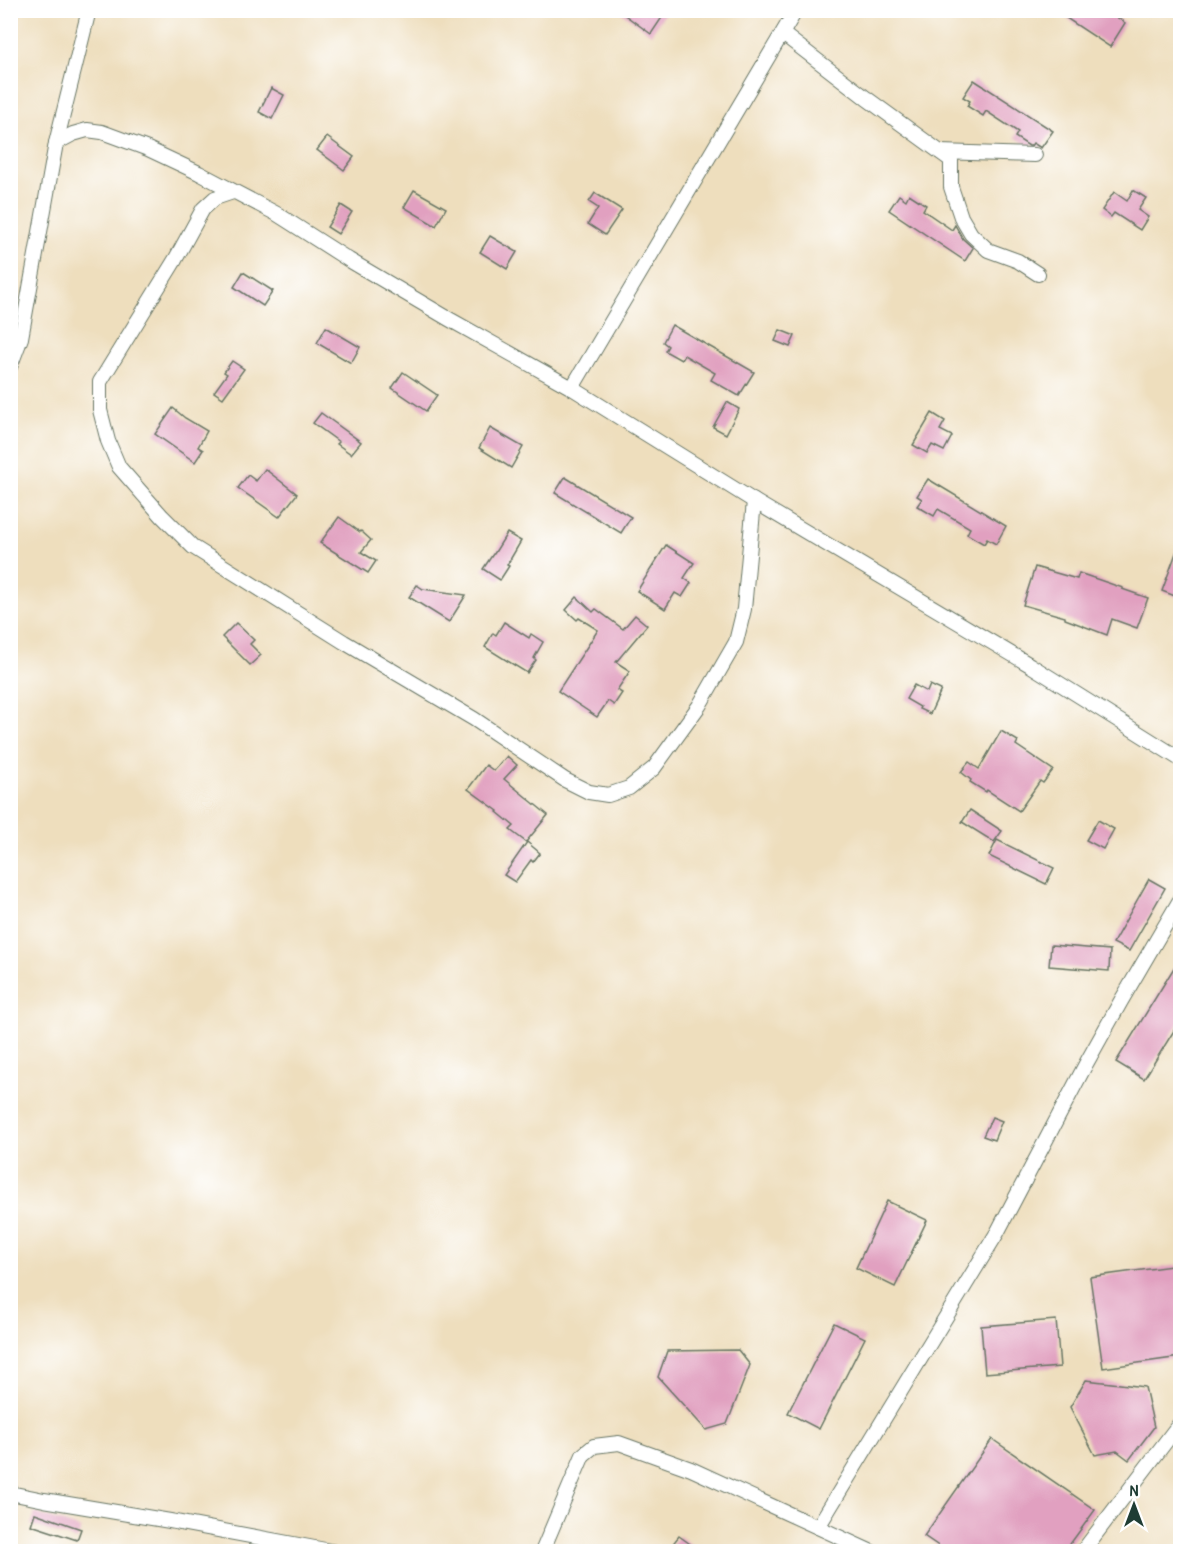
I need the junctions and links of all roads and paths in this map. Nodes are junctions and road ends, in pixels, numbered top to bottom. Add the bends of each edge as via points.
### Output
1 (89, 10) edge
2 (796, 10) edge
3 (783, 33) junction
4 (56, 143) junction
5 (940, 152) junction
6 (1035, 155) dead end
7 (233, 192) junction
8 (1038, 273) dead end
9 (10, 367) edge
10 (572, 388) junction
11 (754, 501) junction
12 (1180, 759) edge
13 (1180, 900) edge
14 (1180, 1423) edge
15 (10, 1492) edge
16 (818, 1527) junction
17 (336, 1551) edge
18 (542, 1551) edge
19 (872, 1551) edge
20 (1082, 1551) edge

1 - 4 street
2 - 3 street
3 - 5 street
3 - 10 street
4 - 7 street via 87,130 102,132 148,149
4 - 9 street via 21,338
5 - 6 street
5 - 8 street via 951,160 951,187 971,234 988,250
7 - 10 street
7 - 11 street via 215,198 203,209 100,382 100,410 119,467 193,547 474,719 565,780 589,792 608,795 629,788 654,768 699,706 736,642 744,609
10 - 11 street
11 - 12 street
13 - 16 street via 1087,1062 997,1233
14 - 20 street
15 - 17 street
16 - 18 street via 691,1469 619,1443 594,1446 583,1455
16 - 19 street

